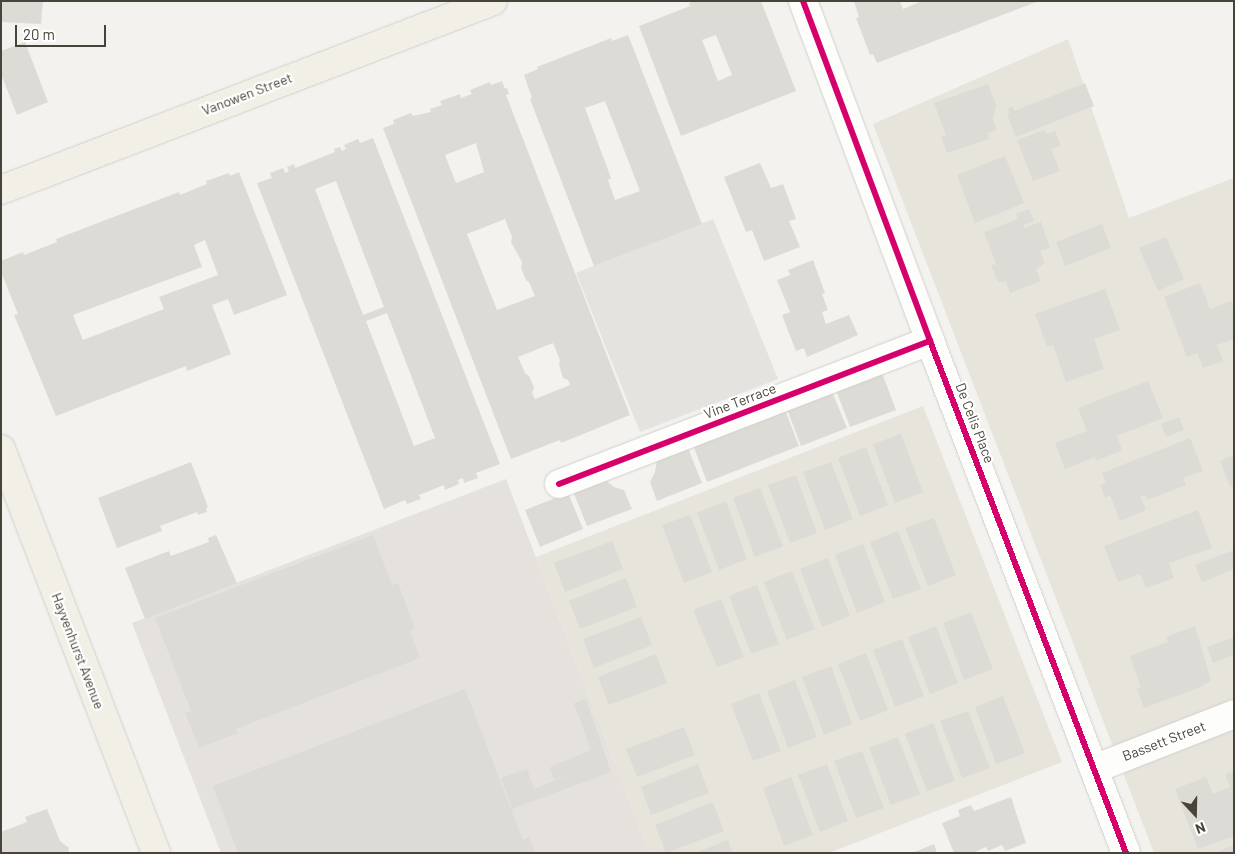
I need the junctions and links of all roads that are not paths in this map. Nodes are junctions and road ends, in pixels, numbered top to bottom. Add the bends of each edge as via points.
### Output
1 (493, 1) edge
2 (803, 1) edge
3 (1, 190) edge
4 (930, 341) junction
5 (1, 449) edge
6 (559, 484) dead end
7 (1234, 714) edge
8 (1094, 769) junction
9 (156, 853) edge
10 (1126, 853) edge

1 - 3 main road, Vanowen Street
2 - 4 street, De Celis Place
4 - 6 street, Vine Terrace
4 - 8 street, De Celis Place
5 - 9 main road, Hayvenhurst Avenue
7 - 8 street, Bassett Street
8 - 10 street, De Celis Place

